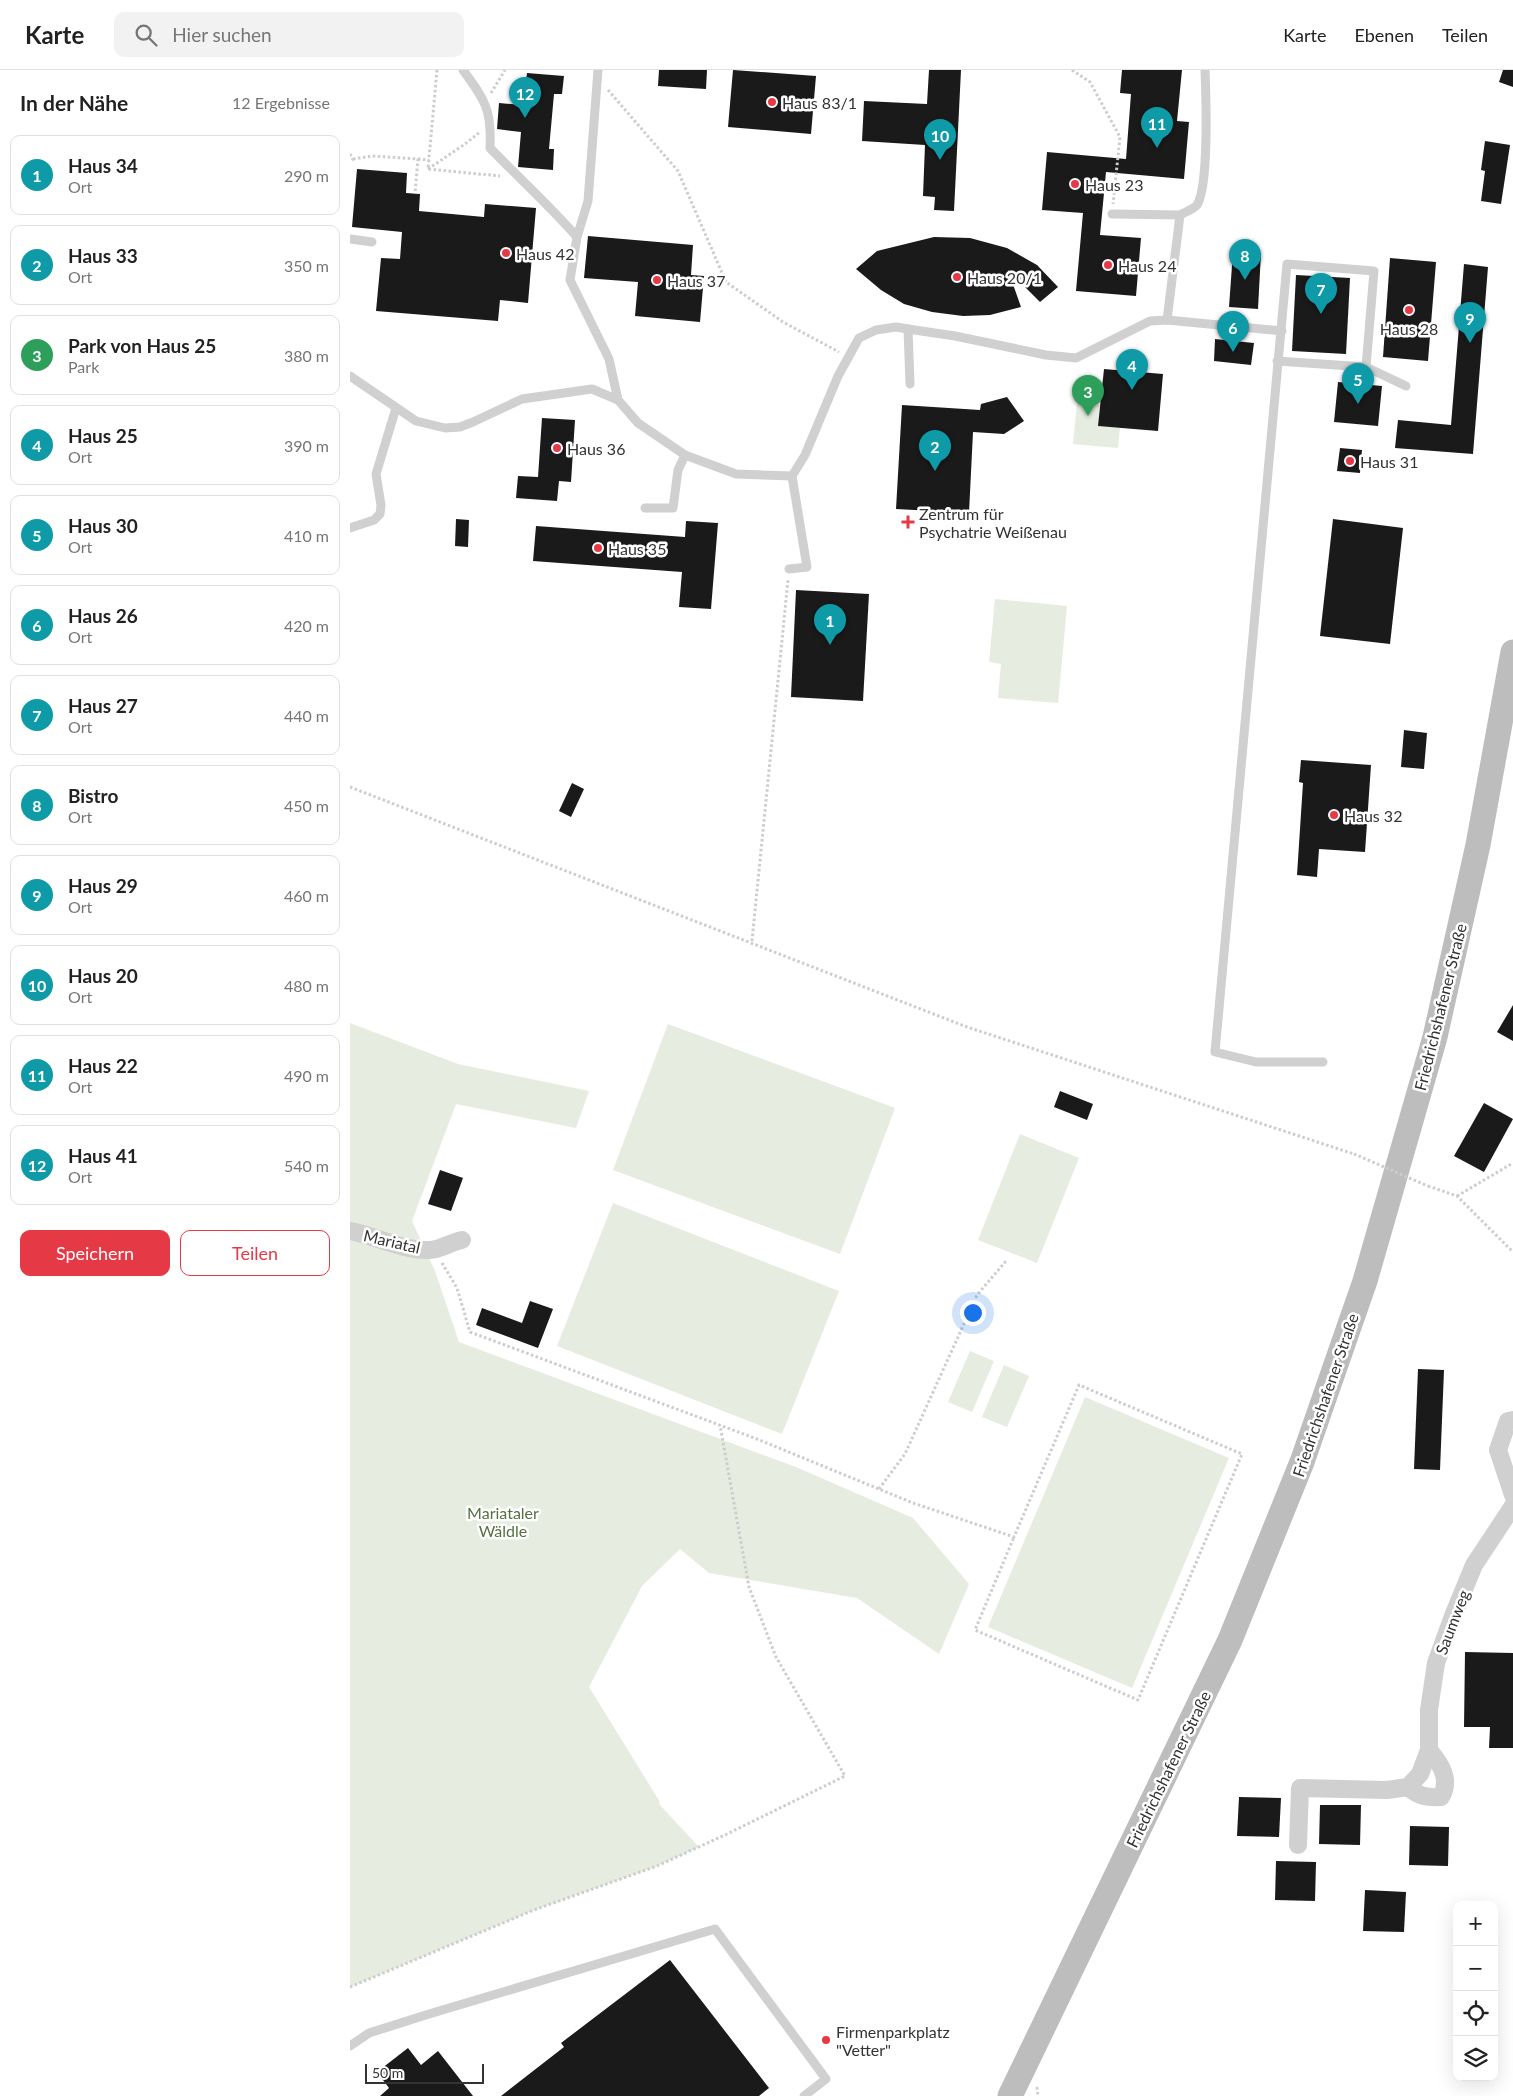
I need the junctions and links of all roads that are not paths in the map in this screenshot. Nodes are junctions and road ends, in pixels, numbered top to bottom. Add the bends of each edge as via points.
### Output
1 (463, 70) edge
2 (1205, 70) edge
3 (598, 74) edge
4 (1112, 214) road end
5 (1180, 215) junction
6 (578, 237) junction
7 (350, 239) edge
8 (372, 242) dead end
9 (1167, 320) junction
10 (908, 329) junction
11 (1282, 331) junction
12 (1277, 361) junction
13 (1366, 367) junction
14 (350, 376) edge
15 (910, 384) dead end
16 (1406, 386) dead end
17 (618, 400) junction
18 (396, 408) junction
19 (685, 455) junction
20 (792, 476) junction
21 (645, 508) dead end
22 (350, 528) edge
23 (789, 569) road end
24 (1513, 652) edge
25 (1322, 1062) dead end
26 (350, 1231) edge
27 (462, 1240) dead end
28 (1513, 1420) edge
29 (1508, 1460) edge
30 (1513, 1495) edge
31 (1513, 1506) edge
32 (1429, 1750) junction
33 (1408, 1787) junction
34 (1298, 1845) dead end
35 (350, 2046) edge
36 (804, 2096) edge
37 (1010, 2096) edge

1 - 6 lane via 485,102 491,121 490,148
2 - 5 lane via 1202,188 1196,206
3 - 6 lane via 588,201
4 - 5 lane
5 - 9 lane
6 - 17 lane via 570,280 610,358
7 - 8 lane
9 - 10 lane via 1150,321 1076,358
9 - 11 lane
10 - 15 lane
10 - 20 lane via 876,330 859,338 838,376 806,455
11 - 12 lane
11 - 13 lane via 1287,264 1374,271
12 - 13 lane
12 - 25 lane via 1215,1052 1256,1062
13 - 16 lane
14 - 18 lane
17 - 18 lane via 592,389 522,399 460,427 445,428 416,421
17 - 19 lane via 638,424
18 - 22 lane via 376,474 380,514 374,520
19 - 20 lane via 736,474
19 - 21 lane via 678,470 673,508
20 - 23 lane via 808,567
24 - 37 main road, Friedrichshafener Straße via 1478,845 1435,1037 1365,1281 1302,1462 1230,1640
26 - 27 street, Mariatal via 434,1250
28 - 29 street via 1508,1421 1498,1450
29 - 30 street
31 - 32 street, Saumweg via 1474,1565 1436,1663 1429,1710
32 - 33 street, Saumweg via 1420,1774
32 - 33 street via 1439,1761 1446,1778 1446,1789 1441,1797 1430,1798 1416,1794
33 - 34 street via 1387,1790 1300,1788
35 - 36 lane via 368,2033 420,2016 715,1929 826,2079

